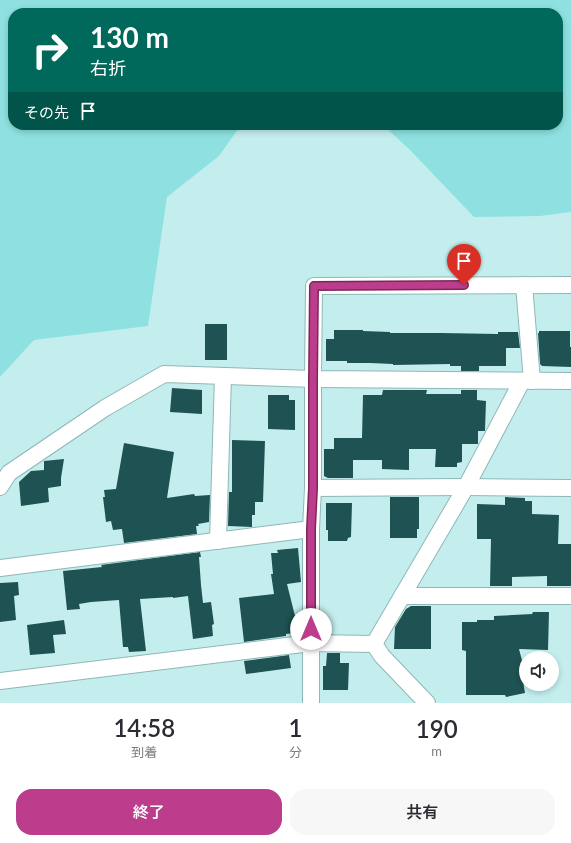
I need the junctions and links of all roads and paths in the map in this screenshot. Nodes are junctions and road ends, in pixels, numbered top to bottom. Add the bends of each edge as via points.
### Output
1 (524, 285) junction
2 (571, 285) edge
3 (223, 376) junction
4 (313, 379) junction
5 (527, 381) junction
6 (571, 381) edge
7 (0, 487) edge
8 (466, 487) junction
9 (313, 488) junction
10 (571, 488) edge
11 (311, 529) junction
12 (218, 541) junction
13 (0, 568) edge
14 (402, 596) junction
15 (571, 596) edge
16 (311, 643) junction
17 (374, 644) junction
18 (0, 681) edge
19 (311, 703) edge
20 (427, 703) edge

1 - 2 street
1 - 4 street via 314,286
1 - 5 street
3 - 4 street
3 - 7 street via 164,374 105,408 9,473
3 - 12 street
4 - 5 street
4 - 9 street
5 - 6 street
5 - 8 street
8 - 9 street
8 - 10 street
8 - 14 street
9 - 11 street
11 - 12 street
11 - 16 street
12 - 13 street
14 - 15 street
14 - 17 street
16 - 17 street
16 - 18 street
16 - 19 street
17 - 20 street via 382,656

